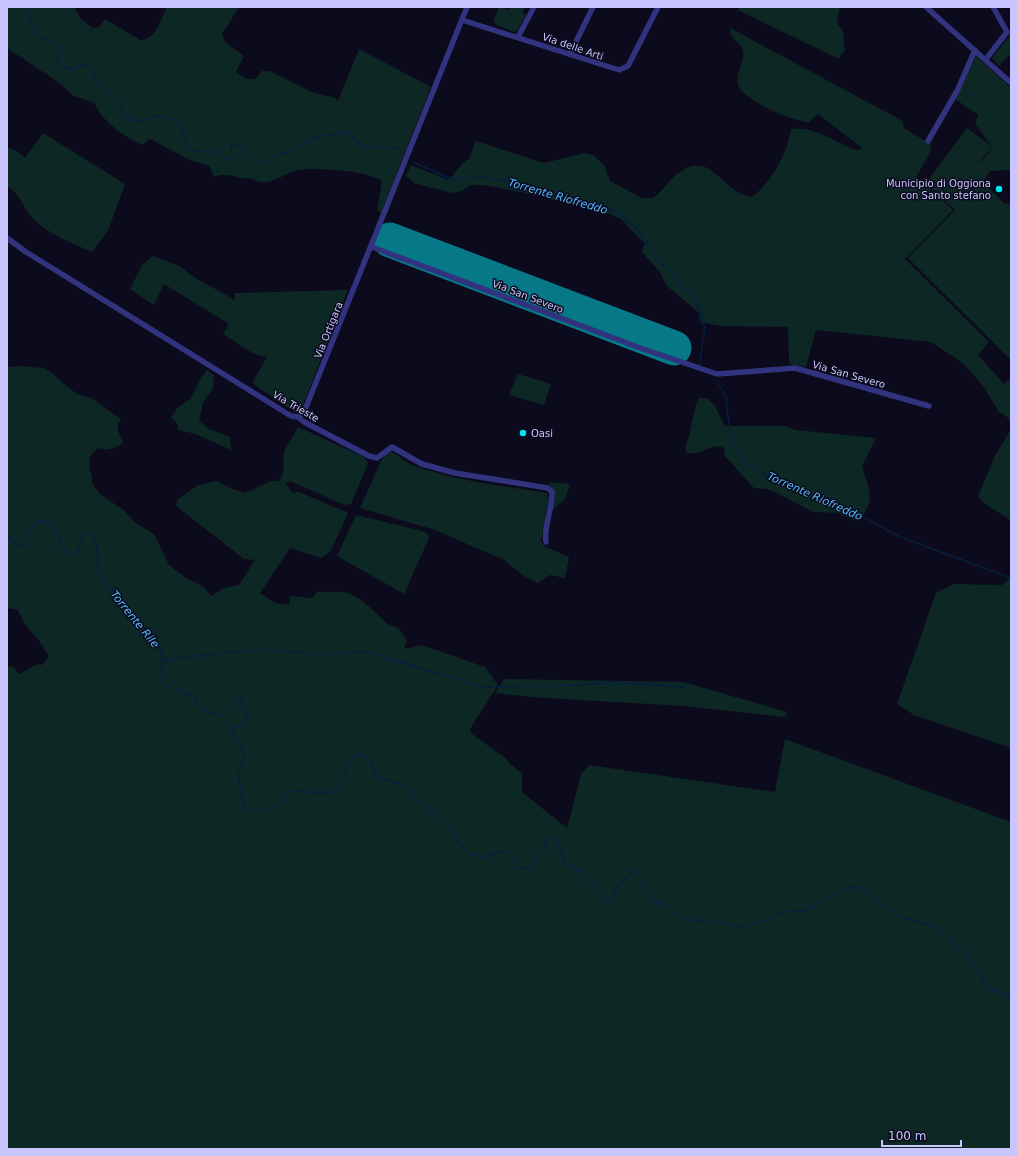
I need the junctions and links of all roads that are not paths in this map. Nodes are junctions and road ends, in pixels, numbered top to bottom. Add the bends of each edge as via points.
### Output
1 (468, 7) edge
2 (534, 7) edge
3 (593, 7) edge
4 (658, 7) edge
5 (926, 7) edge
6 (993, 7) edge
7 (462, 20) junction
8 (518, 37) junction
9 (975, 50) junction
10 (570, 54) junction
11 (986, 60) junction
12 (1011, 83) edge
13 (928, 141) dead end
14 (7, 238) edge
15 (372, 247) junction
16 (929, 406) dead end
17 (298, 417) junction
18 (546, 542) dead end

1 - 7 street
2 - 8 street
3 - 10 street
4 - 10 street, Via delle Arti via 628,66 615,70
5 - 9 street
6 - 11 street via 1007,32
7 - 8 street, Via delle Arti
7 - 15 street
8 - 10 street, Via delle Arti
9 - 11 street
9 - 13 street via 957,91
11 - 12 street
14 - 17 street, Via Trieste via 291,416
15 - 16 street, Via San Severo via 643,349 717,374 795,368
15 - 17 street, Via Ortigara via 304,412
17 - 18 street, Via Trieste via 369,456 377,458 392,447 422,464 455,474 548,488 553,499 545,534

